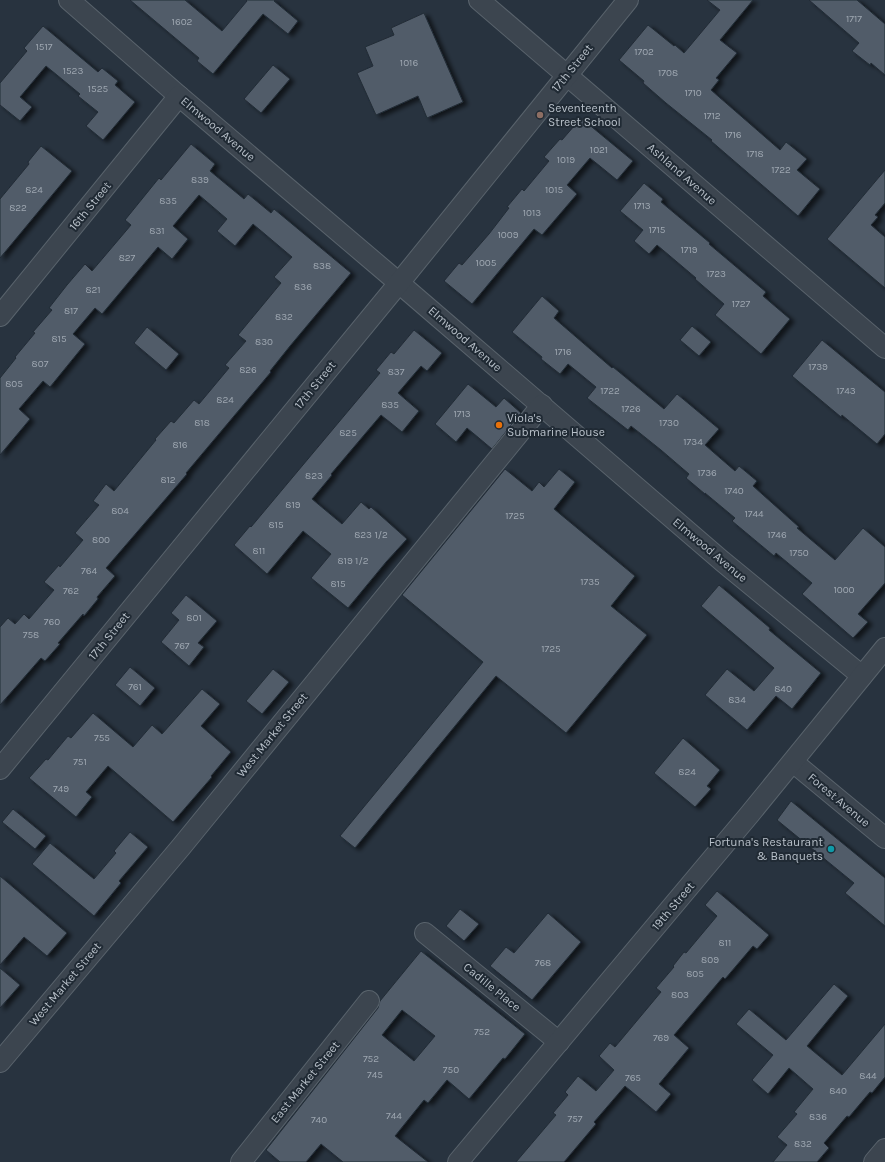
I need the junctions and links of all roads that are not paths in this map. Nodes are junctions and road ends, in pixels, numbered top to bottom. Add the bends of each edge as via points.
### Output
1 (69, 0) edge
2 (479, 0) edge
3 (628, 0) edge
4 (567, 75) junction
5 (180, 96) junction
6 (399, 283) junction
7 (0, 316) edge
8 (885, 348) edge
9 (542, 406) junction
10 (885, 648) edge
11 (862, 676) junction
12 (793, 762) junction
13 (0, 769) edge
14 (885, 838) edge
15 (425, 933) dead end
16 (369, 1001) dead end
17 (559, 1042) junction
18 (0, 1062) edge
19 (885, 1149) edge
20 (241, 1162) edge
21 (458, 1162) edge
22 (874, 1162) edge

1 - 5 street, Elmwood Avenue
2 - 4 street, Ashland Avenue
3 - 4 street, 17th Street
4 - 6 street, 17th Street
4 - 8 street, Ashland Avenue
5 - 6 street, Elmwood Avenue
5 - 7 street, 16th Street
6 - 9 street, Elmwood Avenue
6 - 13 street, 17th Street
9 - 11 street, Elmwood Avenue via 722,561
9 - 18 street, West Market Street
10 - 11 street, 19th Street
11 - 12 street, 19th Street
12 - 14 street, Forest Avenue
12 - 17 street, 19th Street
15 - 17 street, Cadille Place
16 - 20 street, East Market Street
17 - 21 street, 19th Street
19 - 22 street

